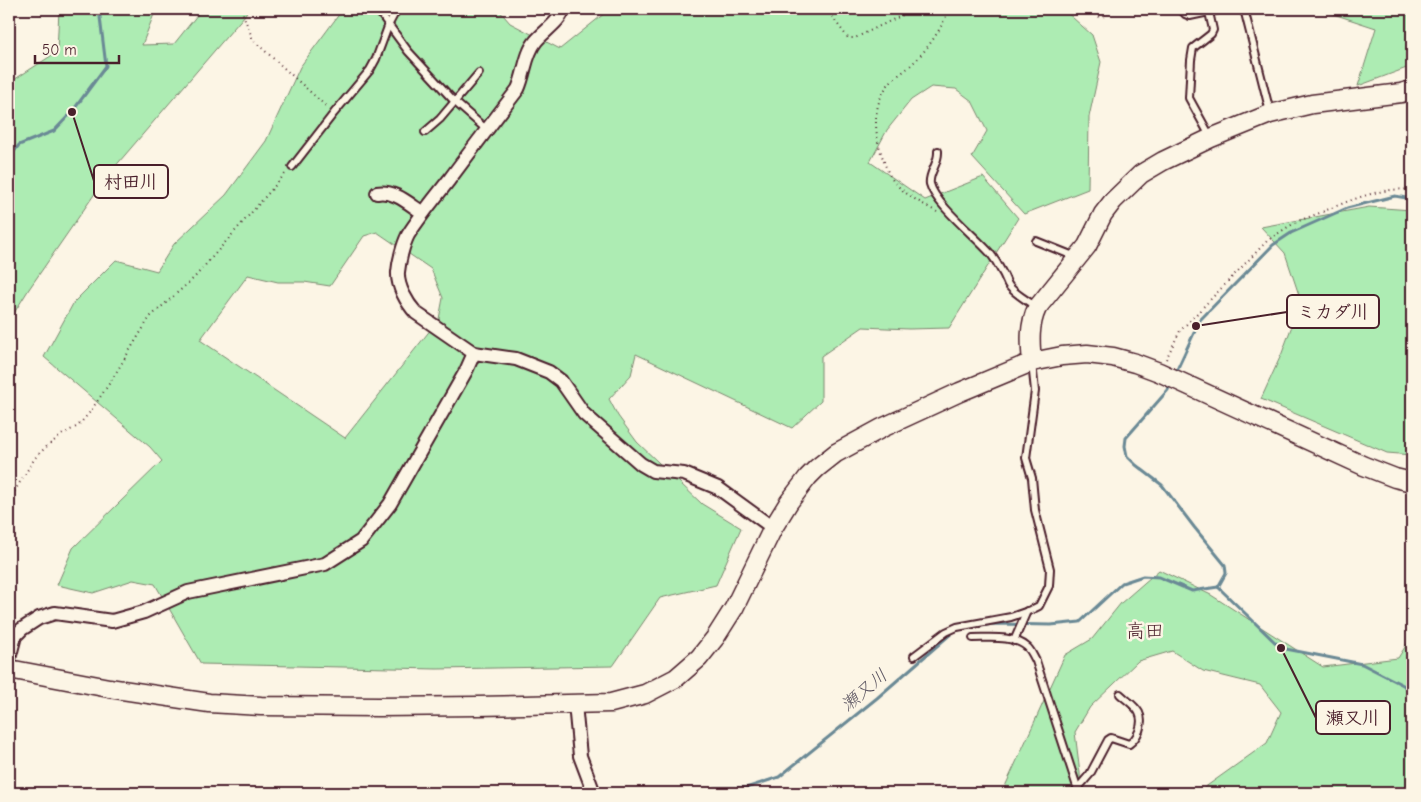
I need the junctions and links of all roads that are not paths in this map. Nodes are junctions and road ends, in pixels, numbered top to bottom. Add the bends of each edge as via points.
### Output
1 (376, 9) edge
2 (397, 9) edge
3 (563, 9) edge
4 (1181, 9) edge
5 (1222, 9) edge
6 (1244, 9) edge
7 (1209, 12) junction
8 (389, 24) junction
9 (480, 73) dead end
10 (1412, 90) edge
11 (456, 102) junction
12 (1270, 114) junction
13 (487, 130) junction
14 (425, 132) dead end
15 (1211, 138) junction
16 (938, 151) dead end
17 (292, 167) road end
18 (378, 193) dead end
19 (423, 213) junction
20 (1036, 241) dead end
21 (1077, 258) junction
22 (1037, 308) junction
23 (474, 353) junction
24 (1032, 362) junction
25 (1412, 482) edge
26 (773, 528) junction
27 (1028, 611) junction
28 (972, 638) dead end
29 (1014, 641) junction
30 (914, 656) dead end
31 (9, 659) edge
32 (9, 669) edge
33 (1120, 694) dead end
34 (575, 704) junction
35 (1079, 791) edge
36 (594, 793) edge

1 - 8 lane
2 - 8 lane
3 - 13 street via 560,17 533,44 518,89
4 - 7 lane via 1190,16
5 - 7 lane
6 - 12 lane
7 - 15 lane via 1211,34 1193,48 1189,98
8 - 11 lane via 408,50
8 - 17 lane via 370,70
9 - 11 lane
10 - 12 street via 1312,104
11 - 13 lane
11 - 14 lane
12 - 15 street
13 - 19 street
15 - 21 street via 1141,174 1103,214 1087,246
16 - 22 lane via 939,158 930,182 935,194 990,254 1008,285
18 - 19 street via 394,194
19 - 23 street via 404,247 399,281 416,313
20 - 21 lane
21 - 22 street
22 - 24 street via 1030,336
23 - 26 street via 516,359 549,372 561,381 584,414 641,464 653,471 684,474 718,488
23 - 31 street via 390,504 361,541 325,564 188,592 144,612 112,621 55,614 39,618 15,636
24 - 25 street via 1087,354 1135,363 1364,466
24 - 26 street via 882,428 836,453 808,477
24 - 27 lane via 1035,391 1026,458 1050,569 1049,586 1039,606
26 - 34 street via 734,608 715,638 688,668 645,694 612,703
27 - 29 lane
27 - 30 lane via 957,627
28 - 29 lane
29 - 35 lane via 1028,648 1036,661
32 - 34 street via 209,703 380,707
33 - 35 lane via 1140,712 1138,734 1129,744 1111,738 1108,740
34 - 36 street via 580,756

